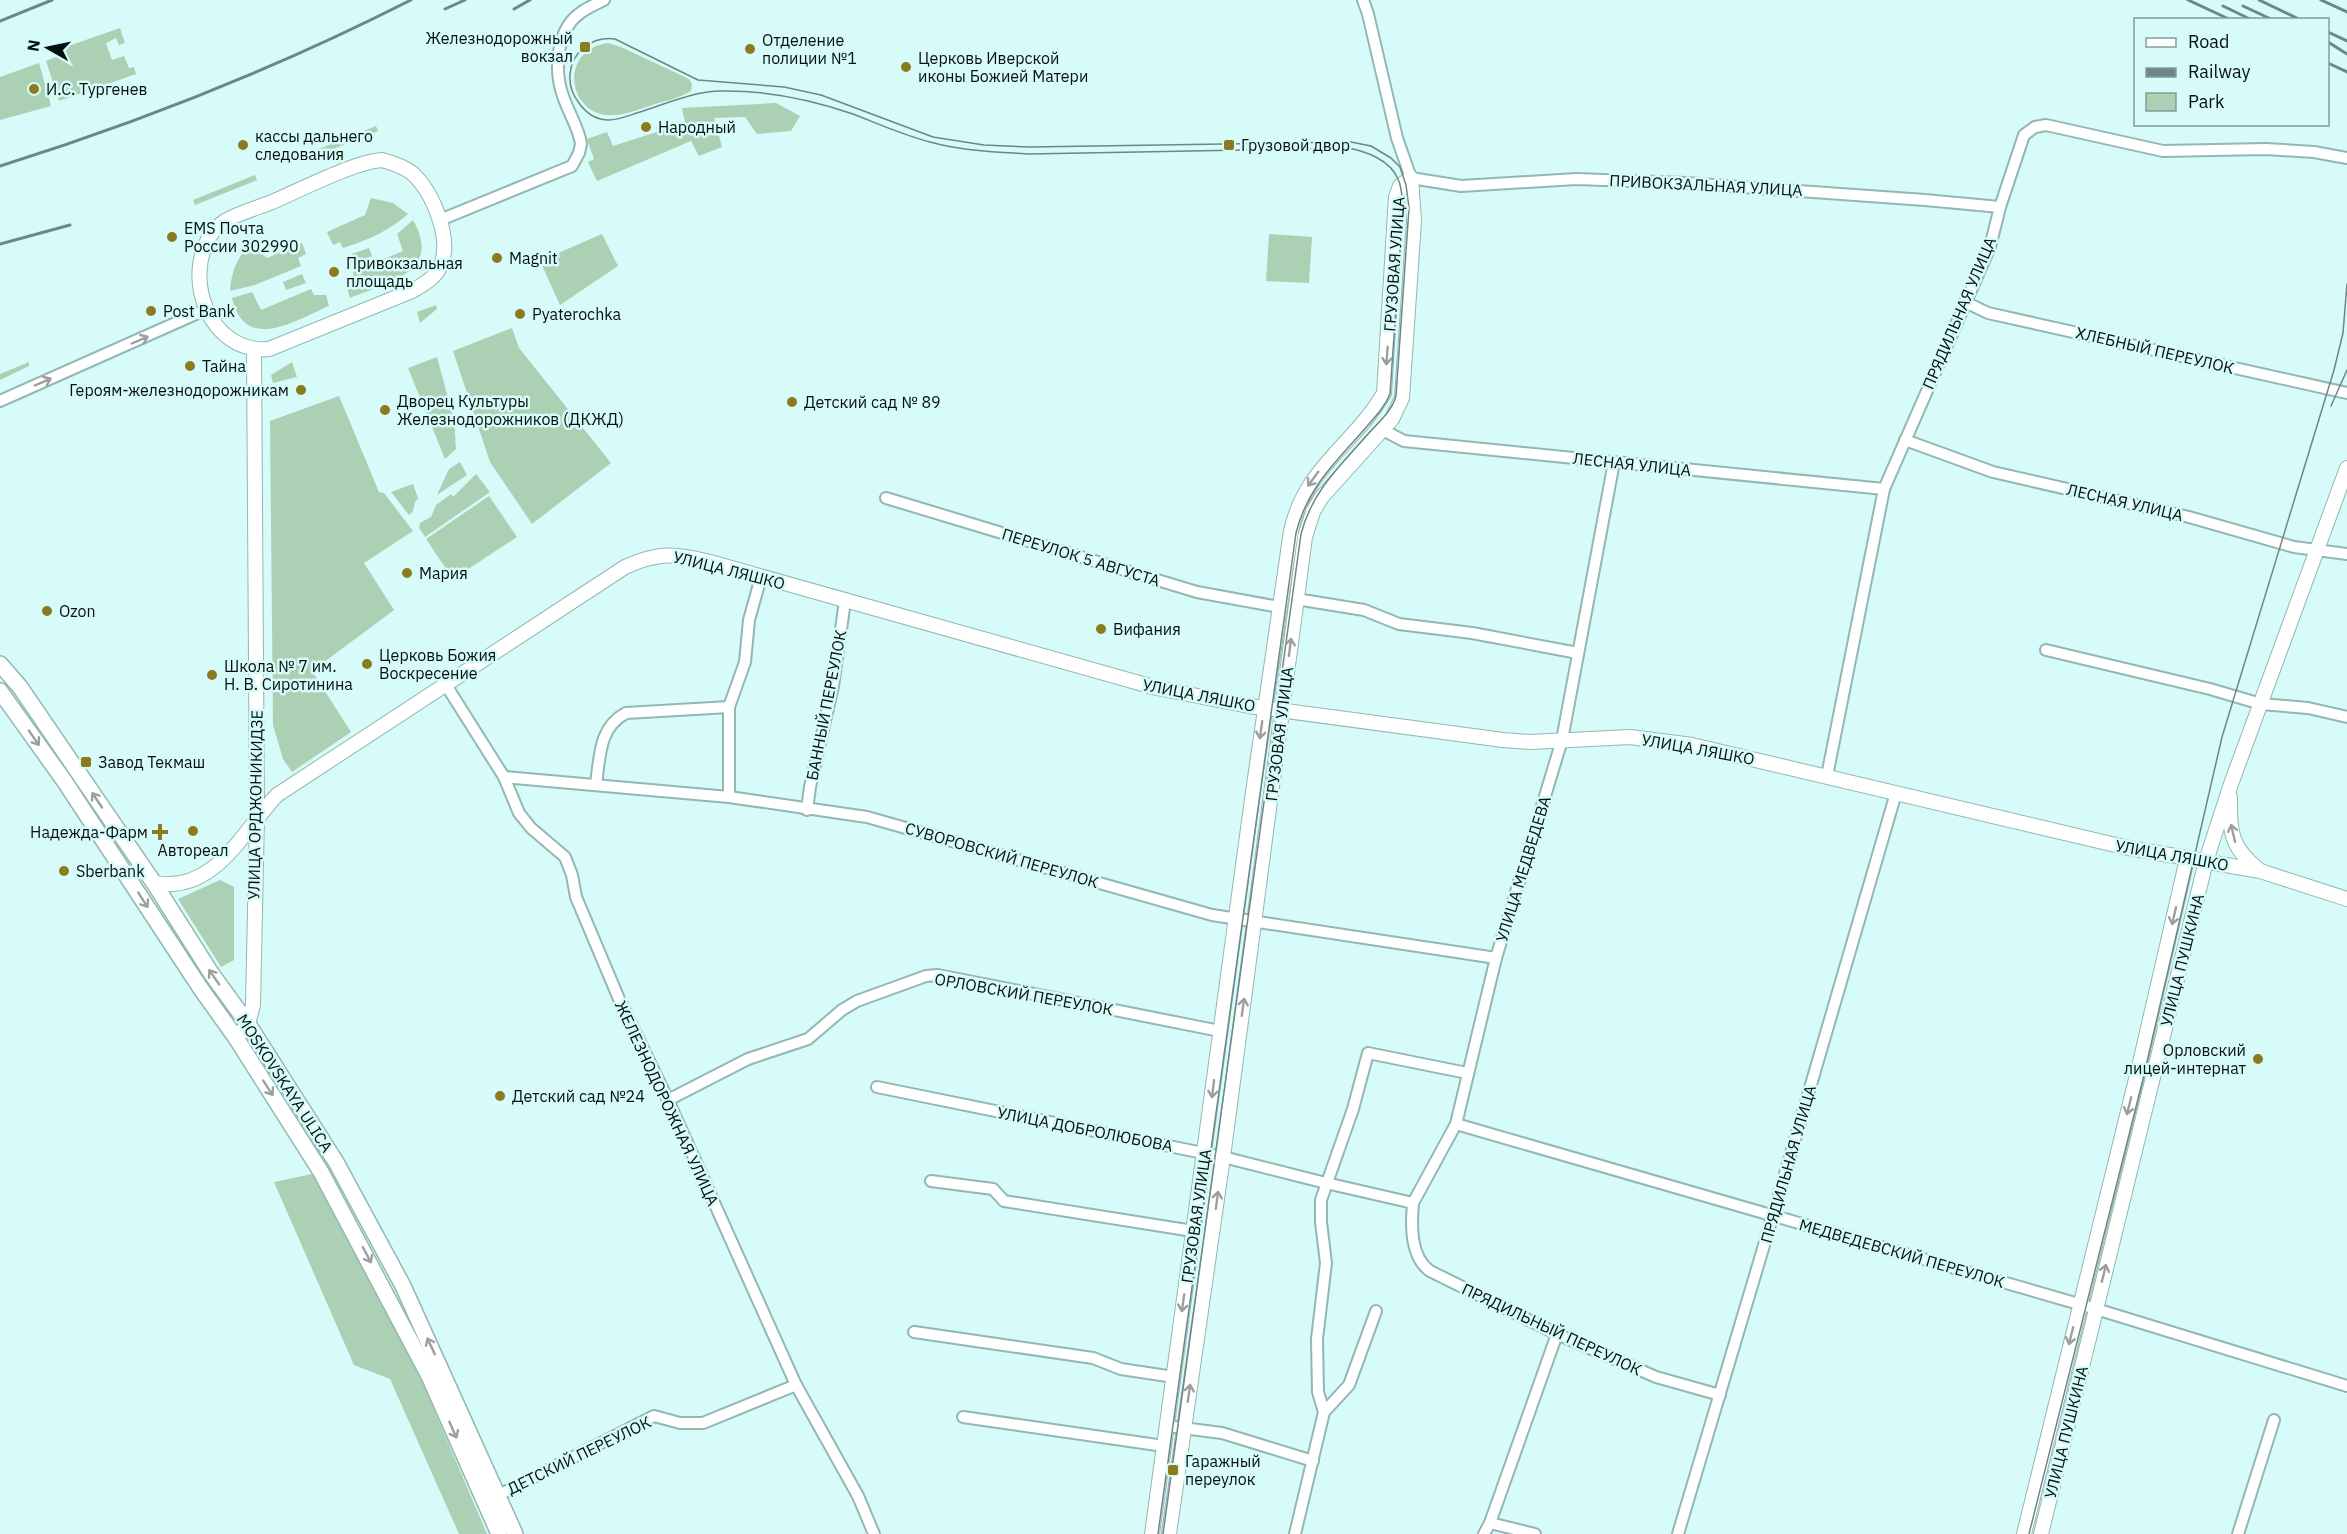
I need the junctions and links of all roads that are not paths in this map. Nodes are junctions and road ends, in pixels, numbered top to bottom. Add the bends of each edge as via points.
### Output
1 (604, 0) edge
2 (1363, 0) edge
3 (2347, 158) edge
4 (1411, 178) junction
5 (2000, 207) junction
6 (440, 220) junction
7 (1965, 302) junction
8 (207, 309) junction
9 (254, 350) junction
10 (2347, 393) edge
11 (0, 401) edge
12 (1383, 430) junction
13 (1905, 440) junction
14 (1614, 462) junction
15 (2347, 468) edge
16 (1884, 489) junction
17 (886, 498) dead end
18 (2318, 550) junction
19 (2347, 554) edge
20 (761, 577) junction
21 (1296, 599) junction
22 (845, 601) junction
23 (1279, 607) junction
24 (2046, 650) dead end
25 (1578, 653) junction
26 (0, 664) edge
27 (446, 685) junction
28 (0, 691) edge
29 (2261, 704) junction
30 (729, 707) junction
31 (1264, 708) junction
32 (1282, 710) junction
33 (2347, 717) edge
34 (1562, 740) junction
35 (1827, 776) junction
36 (504, 777) junction
37 (597, 784) junction
38 (2231, 784) junction
39 (1896, 793) junction
40 (729, 797) junction
41 (807, 810) junction
42 (257, 816) junction
43 (2187, 859) junction
44 (2206, 861) junction
45 (2260, 871) junction
46 (154, 883) junction
47 (2347, 899) edge
48 (1235, 920) junction
49 (1255, 923) junction
50 (1496, 958) junction
51 (249, 1024) junction
52 (1220, 1031) junction
53 (236, 1038) junction
54 (1467, 1073) junction
55 (878, 1087) dead end
56 (668, 1100) junction
57 (1456, 1124) junction
58 (1204, 1153) junction
59 (1223, 1157) junction
60 (931, 1180) dead end
61 (1326, 1184) junction
62 (1413, 1203) junction
63 (1773, 1215) junction
64 (1193, 1231) junction
65 (1422, 1265) joint
66 (2079, 1304) junction
67 (2096, 1309) junction
68 (1376, 1311) dead end
69 (914, 1332) dead end
70 (1557, 1334) junction
71 (1174, 1377) junction
72 (796, 1385) junction
73 (2347, 1386) edge
74 (1720, 1395) junction
75 (1324, 1412) junction
76 (963, 1417) dead end
77 (2274, 1420) dead end
78 (1167, 1426) junction
79 (1185, 1428) junction
80 (1164, 1446) junction
81 (1313, 1461) junction
82 (498, 1495) junction
83 (1490, 1523) junction
84 (499, 1534) edge
85 (515, 1534) edge
86 (874, 1534) edge
87 (1152, 1534) edge
88 (1169, 1534) edge
89 (1296, 1534) edge
90 (1484, 1534) edge
91 (1535, 1534) edge
92 (1678, 1534) edge
93 (2024, 1534) edge
94 (2042, 1534) edge
95 (2238, 1534) edge

1 - 6 street via 578,14 569,24 559,51 562,95 580,138 579,153 572,166
2 - 4 street via 1397,138
3 - 5 street, ПРЯДИЛЬНАЯ УЛИЦА via 2266,149 2163,151 2046,125 2024,135
4 - 5 street, ПРИВОКЗАЛЬНАЯ УЛИЦА via 1461,186 1576,179 1686,183
4 - 12 street, ГРУЗОВАЯ УЛИЦА via 1414,221 1404,386 1398,409
4 -> 23 street, ГРУЗОВАЯ УЛИЦА via 1400,186 1396,197 1384,393 1300,499
5 - 7 street, ПРЯДИЛЬНАЯ УЛИЦА via 1990,247
6 - 8 street via 412,173 392,162 364,163 225,221 213,231 202,255 200,277
6 - 9 street via 444,256 429,281 269,349
7 - 10 street, ХЛЕБНЫЙ ПЕРЕУЛОК via 1988,313
7 - 13 street, ПРЯДИЛЬНАЯ УЛИЦА
8 - 9 street via 225,336
11 -> 8 street
9 - 42 street, УЛИЦА ОРДЖОНИКИДЗЕ
12 - 14 street, ЛЕСНАЯ УЛИЦА via 1404,441
12 - 21 street, ГРУЗОВАЯ УЛИЦА via 1339,476 1313,512 1305,537
13 - 16 street, ПРЯДИЛЬНАЯ УЛИЦА
13 - 18 street, ЛЕСНАЯ УЛИЦА via 1993,472 2189,517 2294,548
14 - 16 street, ЛЕСНАЯ УЛИЦА
14 - 25 street, УЛИЦА МЕДВЕДЕВА
15 - 18 street, УЛИЦА ПУШКИНА
16 - 35 street, ПРЯДИЛЬНАЯ УЛИЦА
17 - 23 street, ПЕРЕУЛОК 5 АВГУСТА via 1197,592
18 - 19 street, ЛЕСНАЯ УЛИЦА
18 - 29 street, УЛИЦА ПУШКИНА
20 - 22 street, УЛИЦА ЛЯШКО
20 - 27 street, УЛИЦА ЛЯШКО via 690,557 670,554 644,558
20 - 30 street via 749,620 745,662
21 - 25 street via 1364,610 1400,624
32 -> 21 street, ГРУЗОВАЯ УЛИЦА
22 - 31 street, УЛИЦА ЛЯШКО via 1157,688
22 - 41 street, БАННЫЙ ПЕРЕУЛОК via 833,686
23 - 31 street, ГРУЗОВАЯ УЛИЦА
24 - 29 street
25 - 34 street, УЛИЦА МЕДВЕДЕВА
46 -> 26 main road, MOSKOVSKAYA ULICA via 20,687
27 - 36 street, ЖЕЛЕЗНОДОРОЖНАЯ УЛИЦА
27 - 42 street, УЛИЦА ЛЯШКО via 276,795
28 -> 53 main road, MOSKOVSKAYA ULICA
29 - 33 street via 2308,708
29 - 38 street, УЛИЦА ПУШКИНА
30 - 37 street via 627,713 617,717 602,741
30 - 40 street
31 - 32 street, УЛИЦА ЛЯШКО
31 -> 48 street, ГРУЗОВАЯ УЛИЦА
32 - 34 street, УЛИЦА ЛЯШКО via 1503,740
32 - 49 street, ГРУЗОВАЯ УЛИЦА
34 - 35 street, УЛИЦА ЛЯШКО via 1661,740
34 - 50 street, УЛИЦА МЕДВЕДЕВА
35 - 39 street, УЛИЦА ЛЯШКО
36 - 37 street, СУВОРОВСКИЙ ПЕРЕУЛОК
36 - 56 street, ЖЕЛЕЗНОДОРОЖНАЯ УЛИЦА via 519,813 565,857 576,897
37 - 40 street, СУВОРОВСКИЙ ПЕРЕУЛОК
38 - 44 street, УЛИЦА ПУШКИНА
45 -> 38 street via 2244,858 2231,831
39 - 43 street, УЛИЦА ЛЯШКО
39 - 63 street, ПРЯДИЛЬНАЯ УЛИЦА
40 - 41 street, СУВОРОВСКИЙ ПЕРЕУЛОК
41 - 48 street, СУВОРОВСКИЙ ПЕРЕУЛОК via 867,817
42 - 46 street, УЛИЦА ЛЯШКО via 239,844 217,865 182,883
42 - 51 street, УЛИЦА ОРДЖОНИКИДЗЕ via 253,1005
43 - 44 street, УЛИЦА ЛЯШКО
43 -> 66 street, УЛИЦА ПУШКИНА
44 - 45 street, УЛИЦА ЛЯШКО
67 -> 44 street, УЛИЦА ПУШКИНА
45 - 47 street, УЛИЦА ЛЯШКО
51 -> 46 main road, MOSKOVSKAYA ULICA via 211,973
48 - 49 street, СУВОРОВСКИЙ ПЕРЕУЛОК
48 - 52 street, ГРУЗОВАЯ УЛИЦА
49 - 50 street, СУВОРОВСКИЙ ПЕРЕУЛОК
59 -> 49 street, ГРУЗОВАЯ УЛИЦА
50 - 54 street, УЛИЦА МЕДВЕДЕВА
51 - 53 street
82 -> 51 main road, MOSKOVSKAYA ULICA via 403,1286 336,1162
52 - 56 street, ОРЛОВСКИЙ ПЕРЕУЛОК via 938,975 926,976 856,1001 808,1039 748,1059
52 -> 58 street, ГРУЗОВАЯ УЛИЦА
53 -> 84 main road, MOSKOVSKAYA ULICA via 321,1172 387,1293 429,1376
54 - 57 street, УЛИЦА МЕДВЕДЕВА
54 - 61 street via 1368,1053
55 - 58 street, УЛИЦА ДОБРОЛЮБОВА
56 - 72 street, ЖЕЛЕЗНОДОРОЖНАЯ УЛИЦА
57 - 62 street, УЛИЦА МЕДВЕДЕВА
57 - 63 street, МЕДВЕДЕВСКИЙ ПЕРЕУЛОК
58 - 59 street, УЛИЦА ДОБРОЛЮБОВА
58 - 64 street, ГРУЗОВАЯ УЛИЦА
59 - 61 street, УЛИЦА ДОБРОЛЮБОВА
79 -> 59 street, ГРУЗОВАЯ УЛИЦА
60 - 64 street via 993,1189 1004,1201
61 - 62 street, УЛИЦА ДОБРОЛЮБОВА
61 - 75 street via 1320,1211 1326,1263 1317,1339 1318,1392
62 - 65 street, УЛИЦА МЕДВЕДЕВА via 1415,1251
63 - 66 street, МЕДВЕДЕВСКИЙ ПЕРЕУЛОК
63 - 74 street, ПРЯДИЛЬНАЯ УЛИЦА
64 -> 71 street, ГРУЗОВАЯ УЛИЦА
65 - 70 street, ПРЯДИЛЬНЫЙ ПЕРЕУЛОК
66 - 67 street, МЕДВЕДЕВСКИЙ ПЕРЕУЛОК
66 -> 93 street, УЛИЦА ПУШКИНА
67 - 73 street, МЕДВЕДЕВСКИЙ ПЕРЕУЛОК
67 - 94 street, УЛИЦА ПУШКИНА
68 - 75 street via 1349,1385
69 - 71 street via 1093,1358 1121,1369
70 - 74 street, ПРЯДИЛЬНЫЙ ПЕРЕУЛОК via 1656,1377
70 - 83 street
71 - 78 street, ГРУЗОВАЯ УЛИЦА
72 - 82 street, ДЕТСКИЙ ПЕРЕУЛОК via 703,1423 680,1423 654,1416
72 - 86 street, ЖЕЛЕЗНОДОРОЖНАЯ УЛИЦА via 858,1496
74 - 92 street, ПРЯДИЛЬНАЯ УЛИЦА
75 - 81 street
76 - 80 street
77 - 95 street
78 - 79 street
78 - 80 street, ГРУЗОВАЯ УЛИЦА
79 - 81 street via 1222,1433
79 - 88 street, ГРУЗОВАЯ УЛИЦА
80 - 87 street, ГРУЗОВАЯ УЛИЦА
81 - 89 street
82 - 85 main road, MOSKOVSKAYA ULICA
83 - 90 street
83 - 91 street

